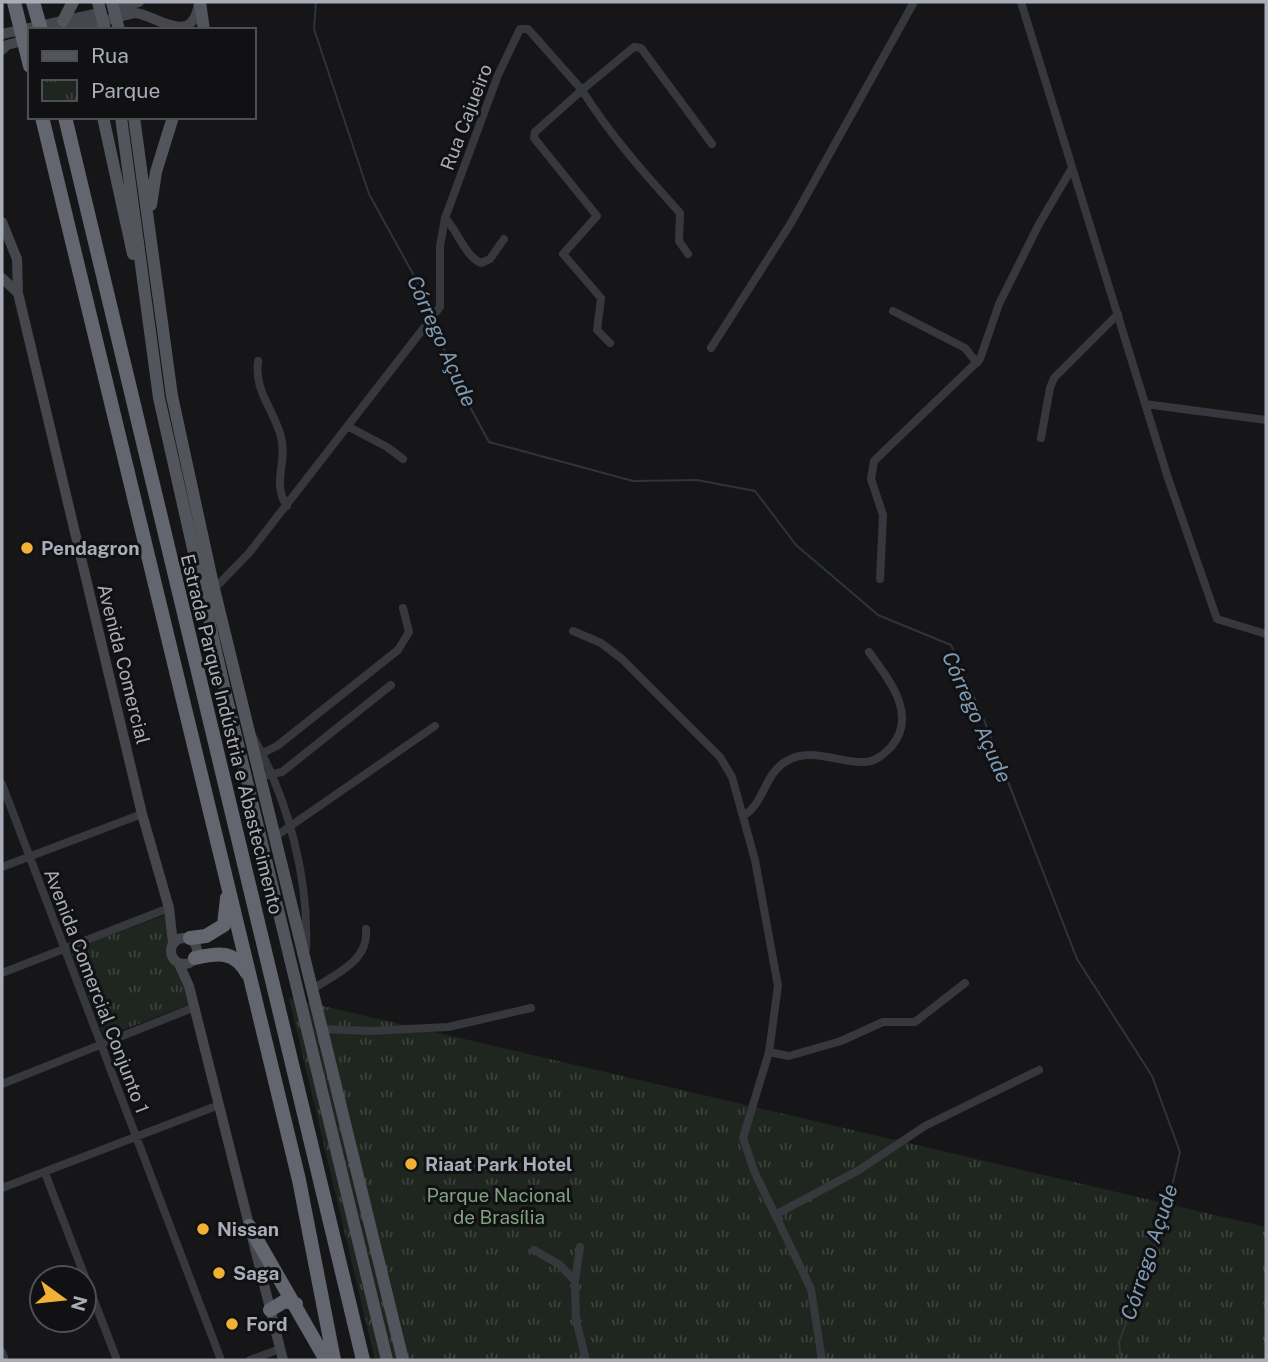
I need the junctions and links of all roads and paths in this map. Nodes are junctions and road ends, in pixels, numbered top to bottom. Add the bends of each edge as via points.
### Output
1 (14, 2) edge
2 (33, 2) edge
3 (73, 2) edge
4 (98, 2) edge
5 (112, 2) edge
6 (139, 2) edge
7 (200, 2) edge
8 (914, 2) edge
9 (1021, 2) edge
10 (128, 10) junction
11 (55, 26) edge
12 (104, 28) edge
13 (118, 28) edge
14 (204, 28) edge
15 (28, 34) edge
16 (28, 39) edge
17 (6, 40) edge
18 (28, 58) edge
19 (582, 90) junction
20 (42, 119) edge
21 (65, 119) edge
22 (103, 119) edge
23 (121, 119) edge
24 (134, 119) edge
25 (172, 119) edge
26 (712, 144) dead end
27 (1072, 168) junction
28 (445, 218) junction
29 (149, 219) junction
30 (2, 222) edge
31 (504, 239) dead end
32 (7, 250) edge
33 (688, 254) dead end
34 (2, 278) edge
35 (143, 282) junction
36 (18, 293) junction
37 (893, 311) dead end
38 (1118, 314) junction
39 (610, 343) dead end
40 (711, 348) dead end
41 (258, 361) dead end
42 (977, 363) junction
43 (1145, 404) junction
44 (1266, 420) edge
45 (349, 427) junction
46 (1041, 438) dead end
47 (402, 459) dead end
48 (287, 506) junction
49 (880, 579) dead end
50 (214, 589) junction
51 (403, 608) dead end
52 (573, 631) dead end
53 (1266, 634) edge
54 (869, 652) dead end
55 (391, 685) dead end
56 (435, 726) dead end
57 (259, 755) junction
58 (266, 775) junction
59 (2, 785) edge
60 (142, 814) junction
61 (743, 816) junction
62 (290, 827) junction
63 (276, 836) junction
64 (29, 857) junction
65 (2, 867) edge
66 (227, 880) junction
67 (170, 914) junction
68 (366, 929) dead end
69 (187, 937) junction
70 (173, 943) junction
71 (64, 949) junction
72 (306, 959) junction
73 (194, 960) junction
74 (179, 964) junction
75 (2, 973) edge
76 (251, 979) junction
77 (965, 983) dead end
78 (190, 986) junction
79 (313, 989) junction
80 (195, 1007) junction
81 (531, 1008) dead end
82 (322, 1029) junction
83 (102, 1047) junction
84 (768, 1052) junction
85 (1039, 1070) dead end
86 (2, 1084) edge
87 (219, 1105) junction
88 (136, 1137) junction
89 (45, 1172) junction
90 (2, 1188) edge
91 (775, 1215) junction
92 (331, 1225) junction
93 (249, 1226) junction
94 (308, 1229) junction
95 (580, 1247) dead end
96 (534, 1250) dead end
97 (575, 1281) junction
98 (296, 1304) junction
99 (270, 1310) junction
100 (2, 1352) edge
101 (281, 1354) edge
102 (5, 1360) edge
103 (117, 1360) edge
104 (221, 1360) edge
105 (250, 1360) edge
106 (326, 1360) edge
107 (334, 1360) edge
108 (363, 1360) edge
109 (387, 1360) edge
110 (403, 1360) edge
111 (586, 1360) edge
112 (822, 1360) edge

1 - 18 highway
2 - 11 highway
3 - 11 main road
4 - 12 main road
5 - 13 main road
6 - 10 street
7 - 10 street via 196,14 179,27
7 - 14 main road
8 - 40 street via 791,223
9 - 27 street
10 - 11 street
15 - 17 street
16 - 17 street
19 - 26 street via 638,46
19 - 28 street, Rua Cajueiro via 528,29 520,29
19 - 33 street via 604,125 680,213 679,241
19 - 39 street via 533,135 597,216 563,254 601,298 597,330
20 - 66 highway, Estrada Parque Indústria e Abastecimento
21 - 92 highway, Estrada Parque Indústria e Abastecimento
22 - 35 main road via 128,240
23 - 35 main road
24 - 29 main road
25 - 29 main road via 156,172
27 - 38 street
27 - 42 street via 999,304
28 - 31 street via 481,263 490,259
28 - 45 street, Rua Cajueiro via 440,307
29 - 50 main road via 172,396
30 - 32 street, Avenida Comercial
32 - 36 street, Avenida Comercial via 18,263
34 - 36 street
35 - 109 main road via 159,398 215,647
36 - 60 street, Avenida Comercial
37 - 42 street via 965,348
38 - 43 street
38 - 46 street via 1054,378
41 - 48 street via 257,383 281,437 278,480
42 - 49 street via 874,461 871,480 883,515
43 - 44 street
43 - 53 street via 1217,619
45 - 47 street
45 - 48 street
48 - 50 street
50 - 57 main road
51 - 57 street via 409,632 398,650 277,746
52 - 61 street via 622,659 720,757 733,777
54 - 61 street via 900,703 903,724 892,746 873,761 811,755 786,760
55 - 58 street via 282,772
56 - 62 street
57 - 58 main road
58 - 62 street
58 - 63 main road
59 - 64 street, Avenida Comercial Conjunto 1
60 - 64 street
60 - 67 street, Avenida Comercial
61 - 84 street via 777,970
62 - 63 street
62 - 72 street via 307,915
63 - 72 main road
64 - 65 street
64 - 71 street, Avenida Comercial Conjunto 1
66 - 69 highway via 224,925 206,936
66 - 76 highway, Estrada Parque Indústria e Abastecimento
67 - 69 street, Avenida Comercial
67 - 70 street, Avenida Comercial
67 - 71 street
68 - 79 street via 365,949 359,957
69 - 70 street
69 - 73 street via 197,951
70 - 74 street
71 - 75 street
71 - 83 street, Avenida Comercial Conjunto 1
72 - 79 main road
73 - 74 street via 189,965
73 - 76 highway via 227,954 240,961
73 - 78 street
74 - 78 street
76 - 94 highway, Estrada Parque Indústria e Abastecimento
77 - 84 street via 915,1022 883,1022 841,1041 789,1056
78 - 80 street
79 - 82 main road
80 - 83 street
80 - 87 street
81 - 82 street via 448,1027
82 - 110 main road
83 - 86 street
83 - 88 street, Avenida Comercial Conjunto 1
84 - 91 street via 743,1138
85 - 91 street via 925,1126 859,1170
87 - 88 street
87 - 93 street
88 - 89 street
88 - 104 street, Avenida Comercial Conjunto 1
89 - 90 street
89 - 103 street
91 - 112 street via 811,1289
92 - 94 highway via 319,1220
92 - 108 highway, Estrada Parque Indústria e Abastecimento
93 - 98 highway
93 - 99 street
94 - 107 highway, Estrada Parque Indústria e Abastecimento
95 - 97 street
96 - 97 street via 560,1265
97 - 111 street via 576,1320
98 - 99 highway via 278,1302
98 - 106 highway
99 - 101 street
100 - 102 street
101 - 105 street

